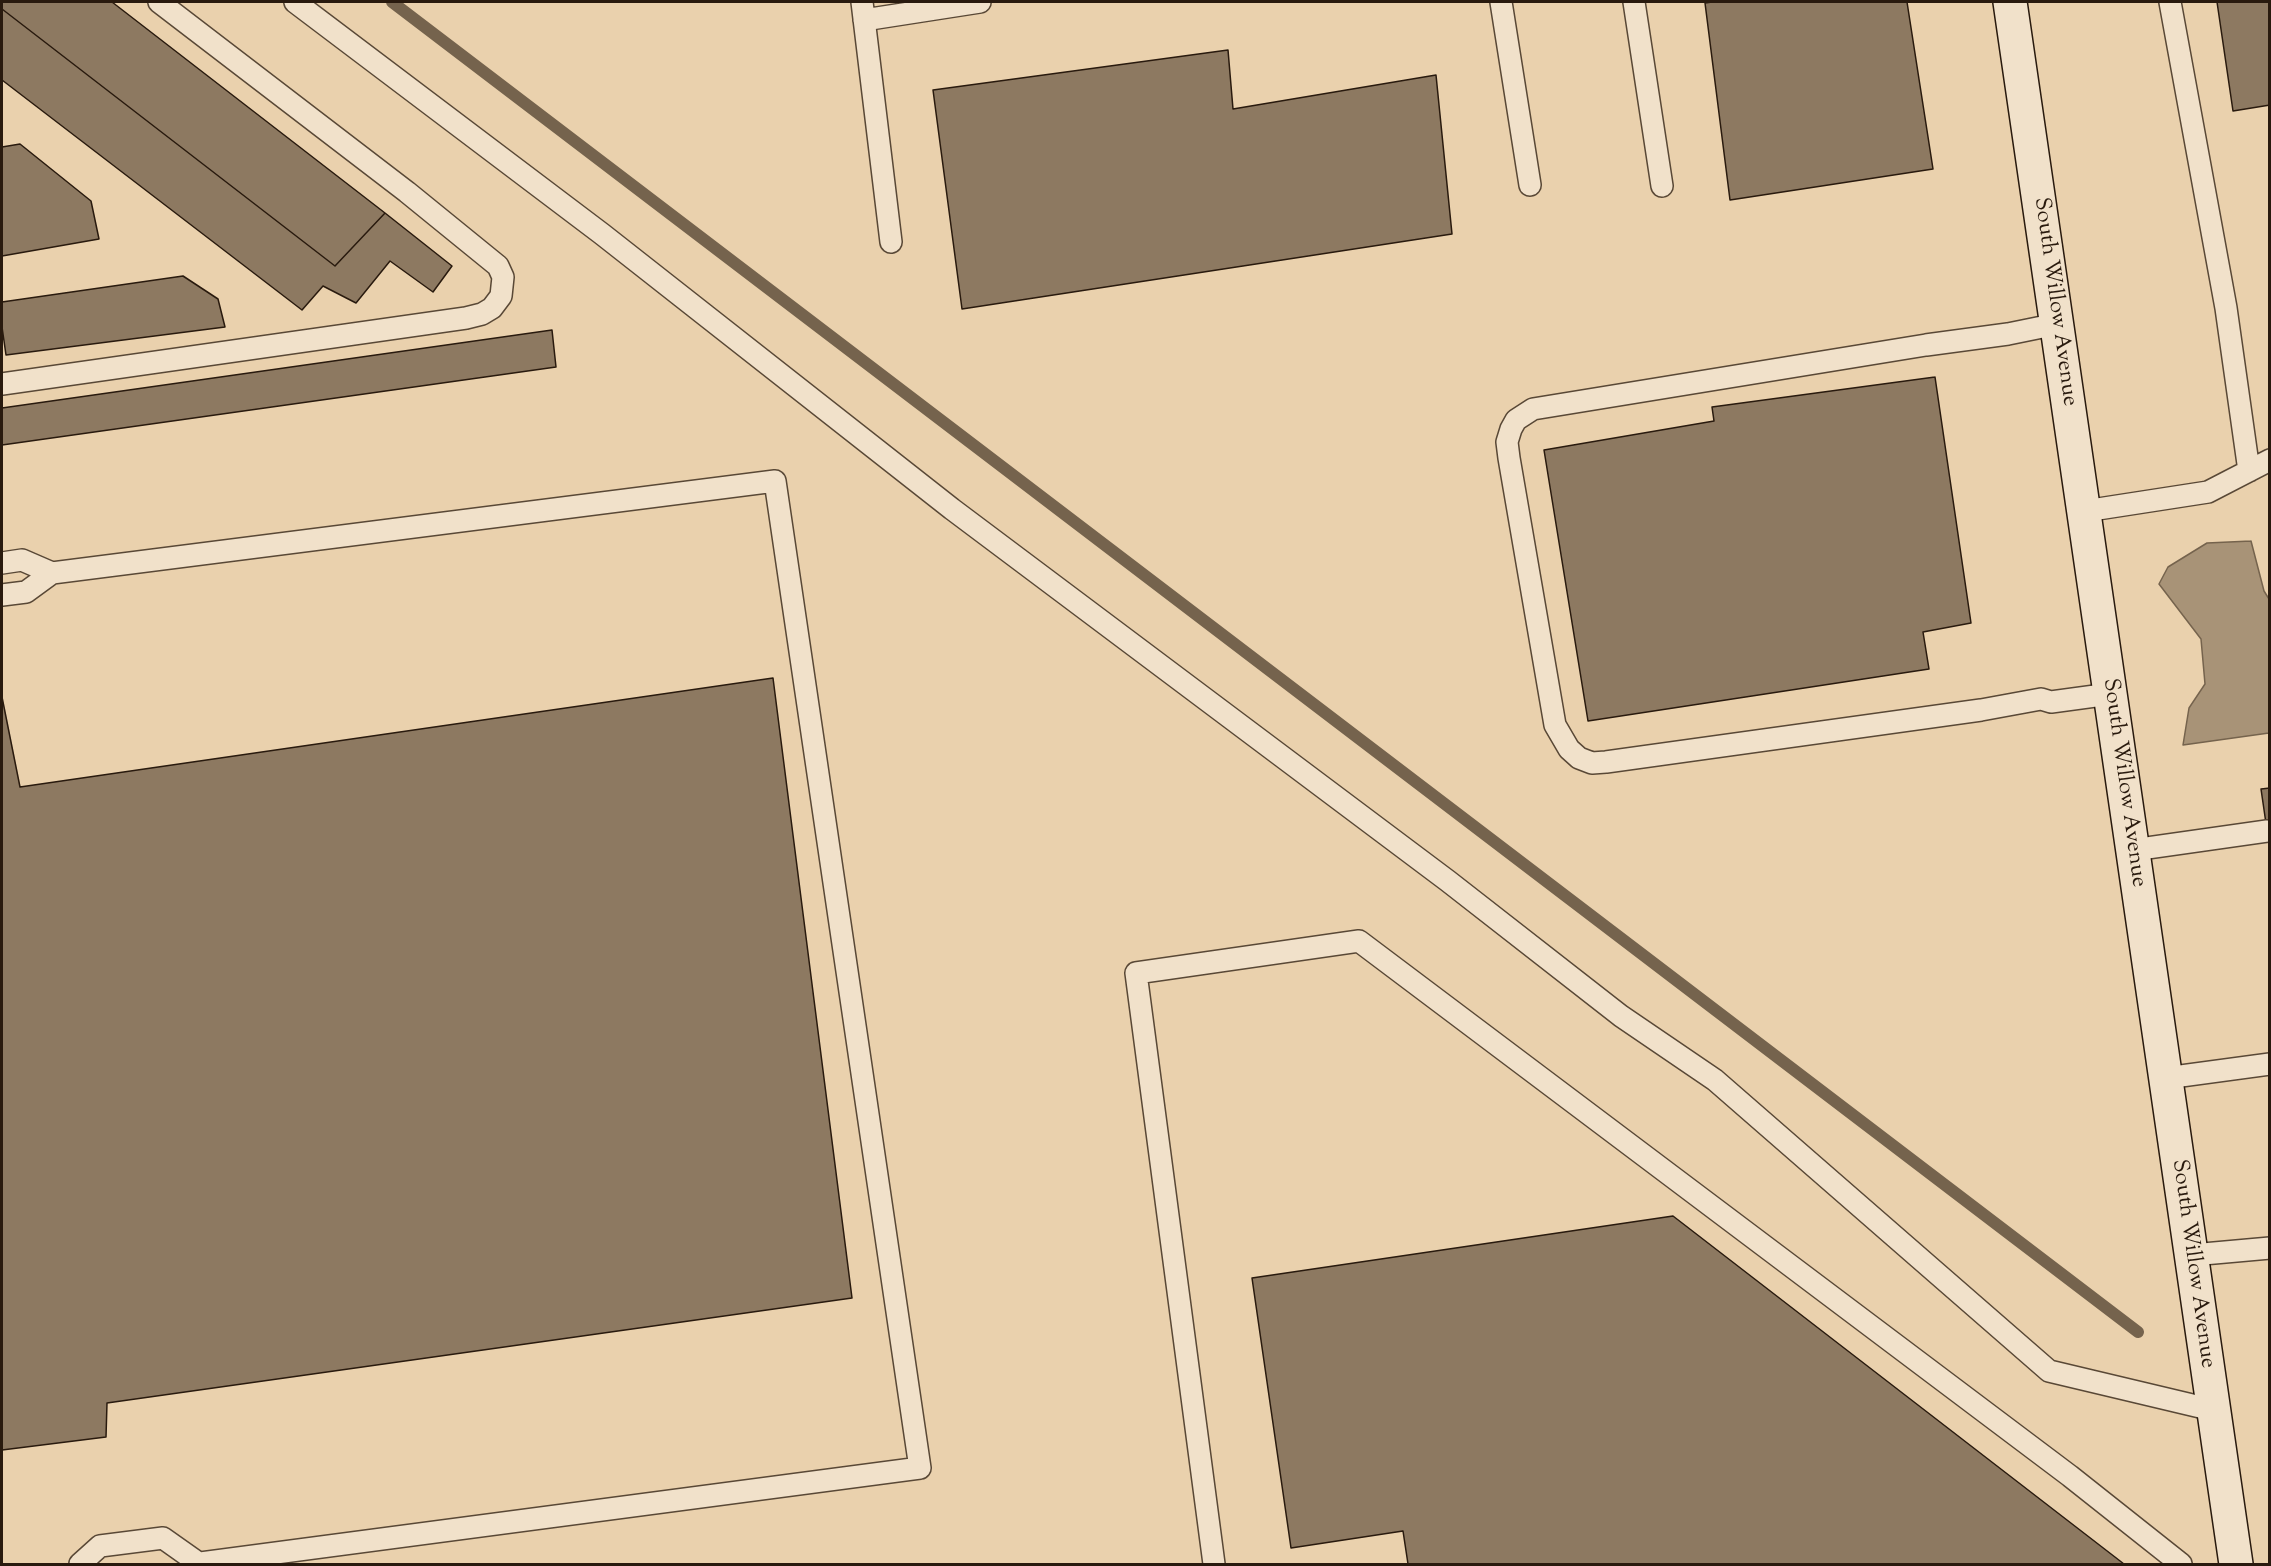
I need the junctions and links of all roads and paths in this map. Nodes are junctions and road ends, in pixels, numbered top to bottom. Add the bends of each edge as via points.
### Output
1 (159, 2) edge
2 (295, 2) edge
3 (980, 2) edge
4 (1501, 2) edge
5 (1634, 2) edge
6 (2010, 2) edge
7 (2170, 2) edge
8 (863, 11) edge
9 (1530, 185) dead end
10 (1662, 186) dead end
11 (891, 242) dead end
12 (2057, 324) junction
13 (2, 384) edge
14 (2270, 460) edge
15 (2249, 471) junction
16 (2085, 511) junction
17 (2, 563) edge
18 (52, 573) junction
19 (2, 595) edge
20 (2110, 694) junction
21 (2266, 831) dead end
22 (2133, 850) junction
23 (2270, 1064) edge
24 (2166, 1078) junction
25 (2270, 1248) edge
26 (2192, 1255) junction
27 (2213, 1410) junction
28 (195, 1563) edge
29 (80, 1564) edge
30 (1214, 1564) edge
31 (2181, 1564) edge
32 (2235, 1564) edge

1 - 13 lane via 498,266 503,277 501,296 492,308 466,318
2 - 27 lane via 602,234 952,509 1448,881 1621,1016 1715,1080 2049,1371
3 - 8 lane
4 - 9 lane
5 - 10 lane
6 - 12 street, South Willow Avenue
7 - 15 lane via 2226,308
8 - 11 lane
12 - 16 street, South Willow Avenue
12 - 20 lane via 1533,409 1516,420 1511,429 1509,458 1555,725 1579,758 1592,763 1606,762 2041,699 2050,702
14 - 15 lane
15 - 16 lane via 2208,492
16 - 20 street, South Willow Avenue
17 - 18 lane via 22,560
18 - 19 lane via 27,592
18 - 28 lane via 775,481 920,1468
20 - 22 street, South Willow Avenue
21 - 22 lane
22 - 24 street, South Willow Avenue
23 - 24 lane
24 - 26 street, South Willow Avenue
25 - 26 lane
26 - 27 street, South Willow Avenue
27 - 32 street, South Willow Avenue
28 - 29 lane via 163,1538 100,1546
30 - 31 lane via 1136,973 1359,941 2061,1469

